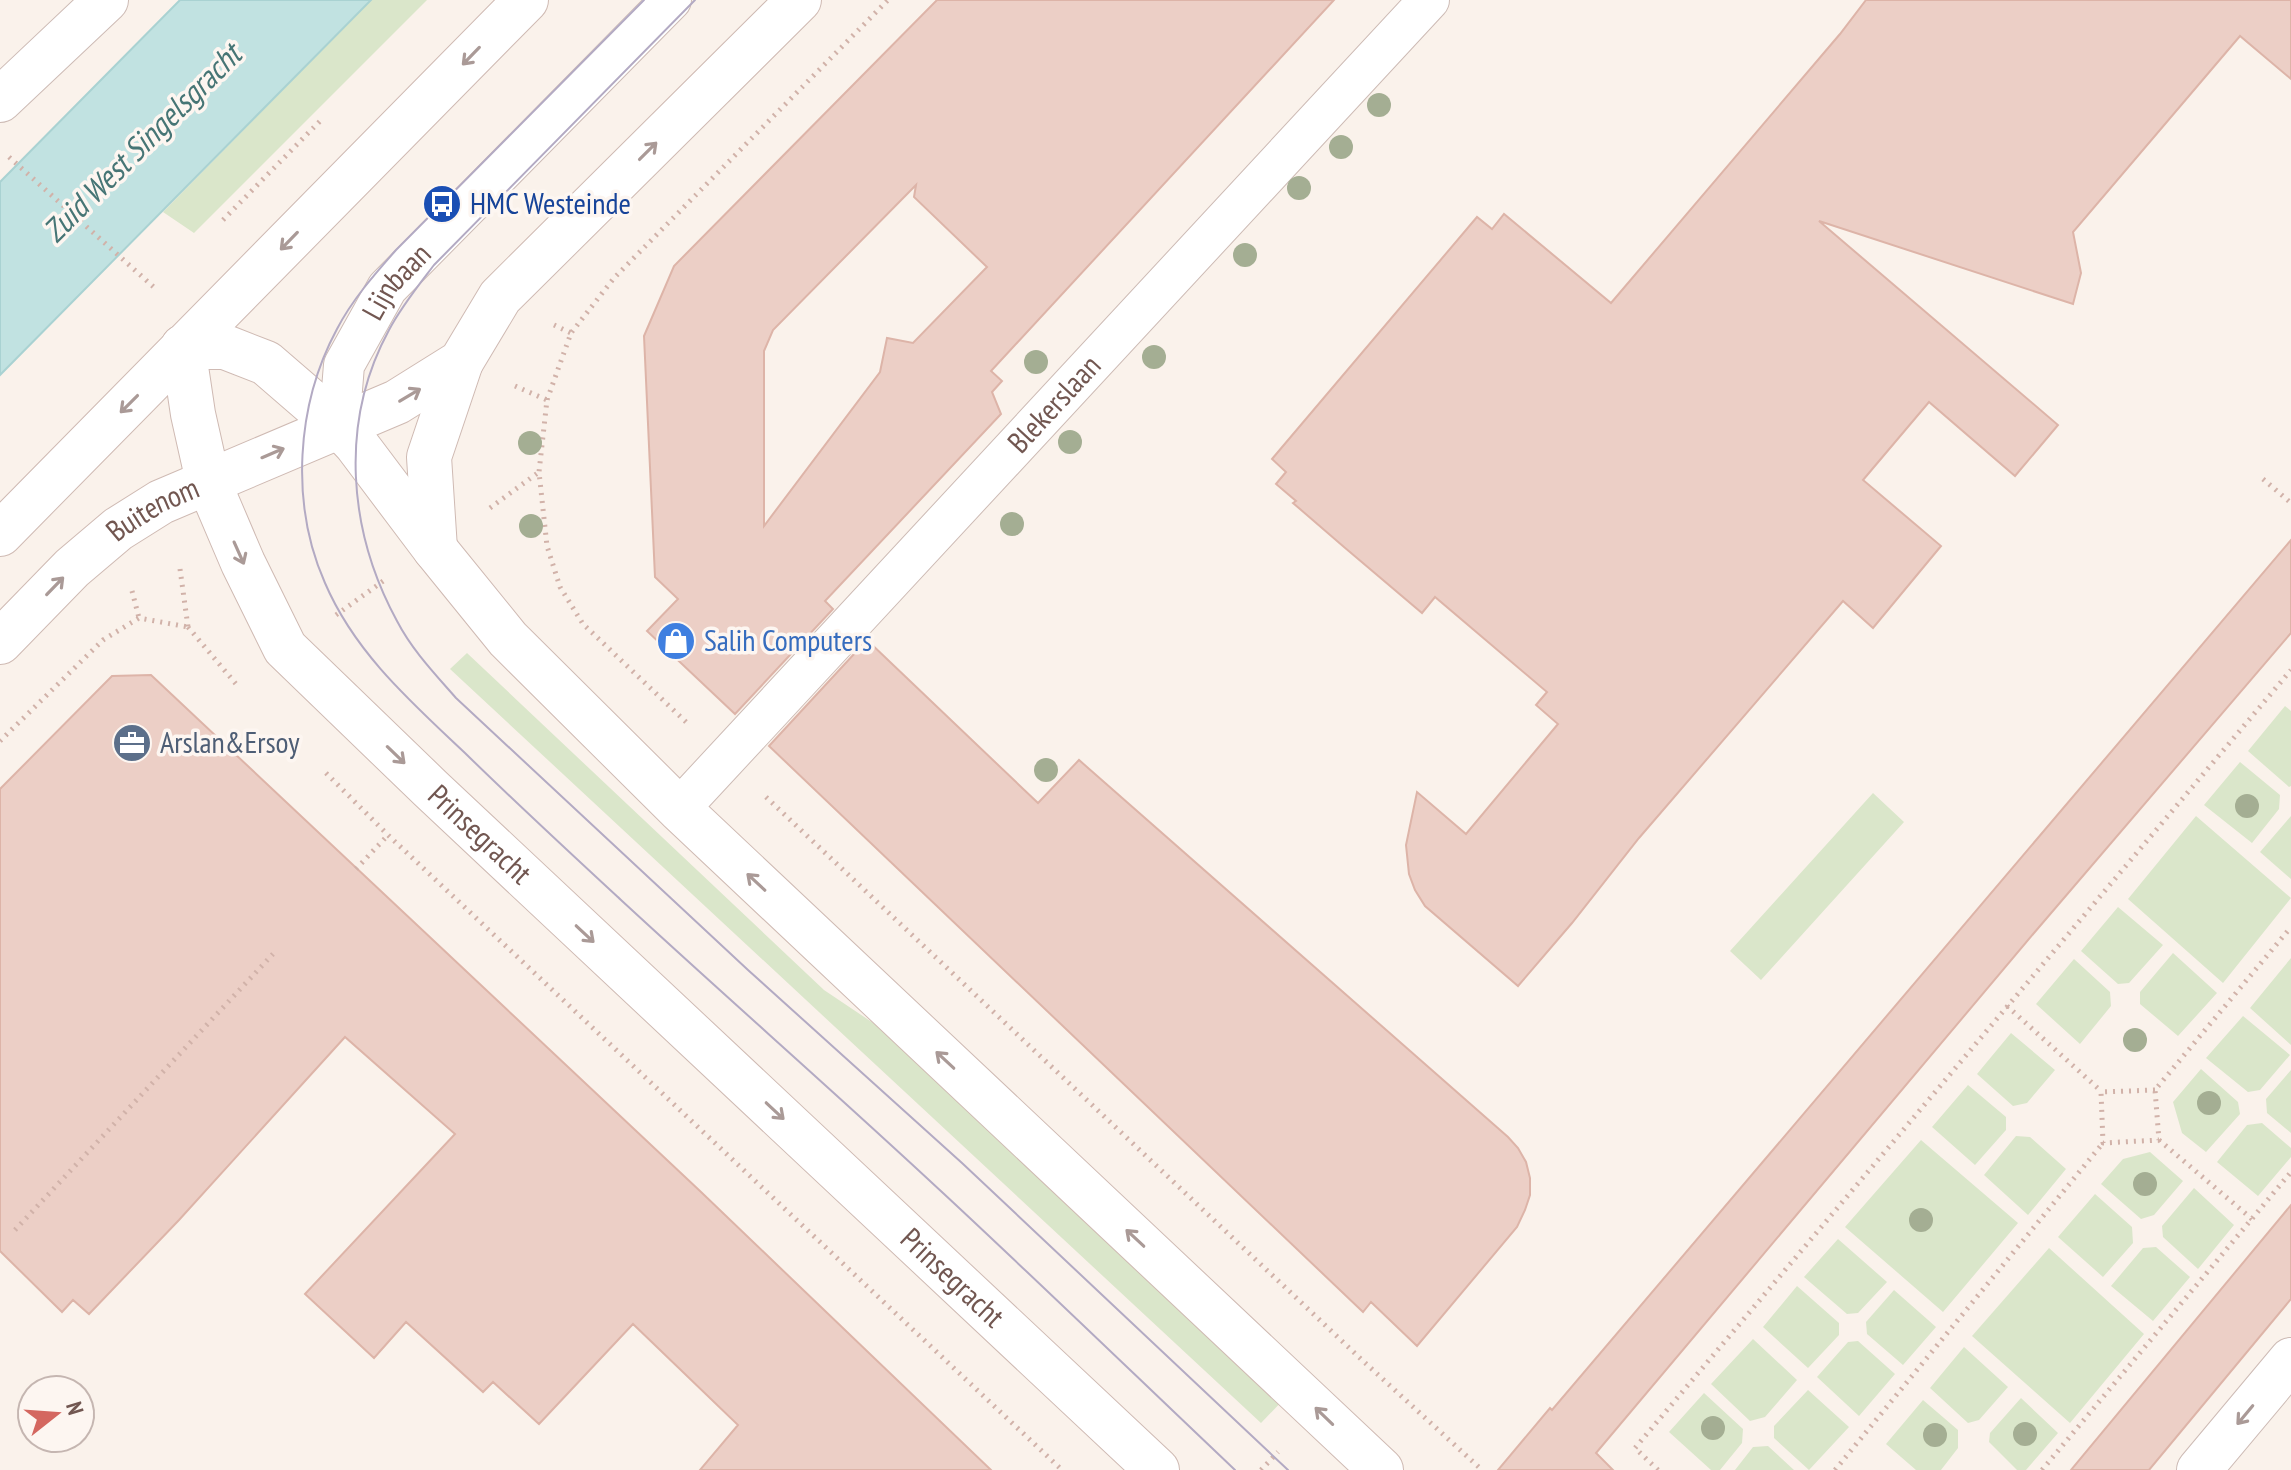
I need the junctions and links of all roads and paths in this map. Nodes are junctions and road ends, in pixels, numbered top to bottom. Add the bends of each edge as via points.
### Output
1 (106, 0) edge
2 (526, 0) edge
3 (671, 0) edge
4 (799, 0) edge
5 (888, 0) edge
6 (1429, 0) edge
7 (0, 100) edge
8 (14, 160) dead end
9 (157, 290) dead end
10 (183, 347) junction
11 (461, 362) junction
12 (339, 426) junction
13 (2263, 479) dead end
14 (208, 481) junction
15 (2291, 503) edge
16 (0, 534) edge
17 (435, 549) junction
18 (0, 642) edge
19 (2291, 670) edge
20 (240, 689) dead end
21 (0, 741) edge
22 (726, 759) junction
23 (325, 772) dead end
24 (679, 809) junction
25 (388, 835) junction
26 (356, 869) dead end
27 (2291, 927) edge
28 (273, 954) dead end
29 (2007, 1006) junction
30 (2155, 1090) junction
31 (2101, 1092) junction
32 (2159, 1140) junction
33 (2103, 1143) junction
34 (2291, 1172) edge
35 (2252, 1219) junction
36 (15, 1230) dead end
37 (2291, 1360) edge
38 (1062, 1470) edge
39 (1157, 1470) edge
40 (1381, 1470) edge
41 (1482, 1470) edge
42 (1658, 1470) edge
43 (1835, 1470) edge
44 (2042, 1470) edge
45 (2199, 1470) edge

1 - 7 street
2 -> 10 street
3 - 12 lane, Lijnbaan via 387,288 344,365
11 -> 4 street via 500,297
5 - 22 path via 614,278 571,333 547,400 539,472 547,546 560,587 583,624
6 - 22 lane, Blekerslaan
8 - 9 path
10 - 12 street via 225,347 266,363
10 - 14 street, Prinsegracht
10 -> 16 street
12 -> 11 street via 397,402
11 - 17 street via 429,457
14 -> 12 street, Buitenom
12 - 17 street
13 - 15 path
18 -> 14 street, Buitenom via 118,529
14 -> 39 street, Prinsegracht via 285,648
17 - 24 street via 508,639
19 - 29 path
20 - 21 path via 188,627 139,618 103,640
22 - 24 lane, Blekerslaan
22 - 41 path
23 - 25 path, Prinsegracht
40 -> 24 street
25 - 26 path, Prinsegracht
25 - 38 path, Prinsegracht
27 - 30 path
28 - 36 path
29 - 31 path
29 - 42 path via 1635,1448
30 - 31 path
30 - 32 path
31 - 33 path
32 - 33 path
32 - 35 path
33 - 43 path
34 - 35 path
35 - 44 path
37 -> 45 street

